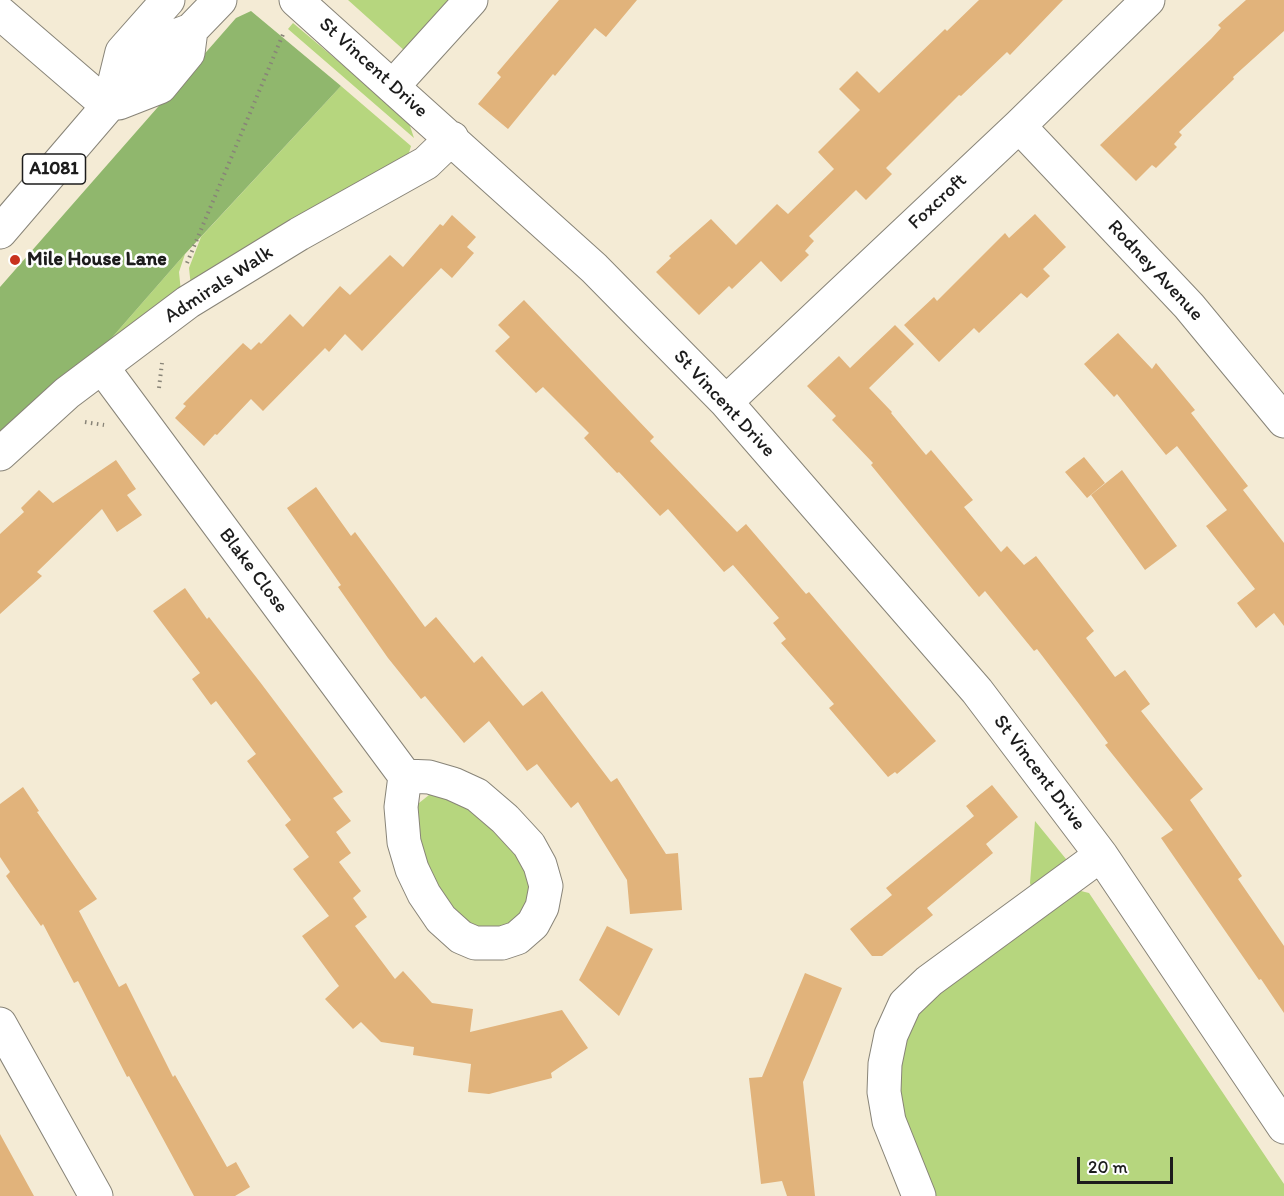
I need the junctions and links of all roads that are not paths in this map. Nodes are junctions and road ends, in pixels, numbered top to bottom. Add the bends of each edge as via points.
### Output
1 (168, 0) edge
2 (220, 0) edge
3 (471, 0) edge
4 (1148, 0) edge
5 (297, 1) edge
6 (0, 13) edge
7 (393, 86) junction
8 (108, 106) junction
9 (1019, 126) junction
10 (452, 138) junction
11 (0, 232) edge
12 (102, 367) junction
13 (726, 402) junction
14 (1284, 421) edge
15 (0, 454) edge
16 (405, 776) junction
17 (1101, 855) junction
18 (0, 1024) edge
19 (1284, 1127) edge
20 (96, 1196) edge
21 (919, 1196) edge

1 - 8 street, A1081 via 122,52
2 - 8 street, A1081 via 192,30 188,53 160,87
3 - 7 street
4 - 9 street, Foxcroft
5 - 7 street, St Vincent Drive
6 - 8 street
7 - 10 street, St Vincent Drive
8 - 11 street, A1081
9 - 13 street, Foxcroft
9 - 14 street, Rodney Avenue via 1189,306
10 - 12 street, Admirals Walk via 426,163 188,302
10 - 13 street, St Vincent Drive via 594,268
12 - 15 street, Admirals Walk
12 - 16 street, Blake Close
13 - 17 street, St Vincent Drive via 977,691
16 - 16 street via 429,777 477,795 530,845 546,886 542,907 533,924 517,938 502,943 475,943 441,920 412,869 404,842 401,807
17 - 19 street, St Vincent Drive
17 - 21 street via 929,981 906,1004 891,1035 884,1092 889,1121
18 - 20 street

